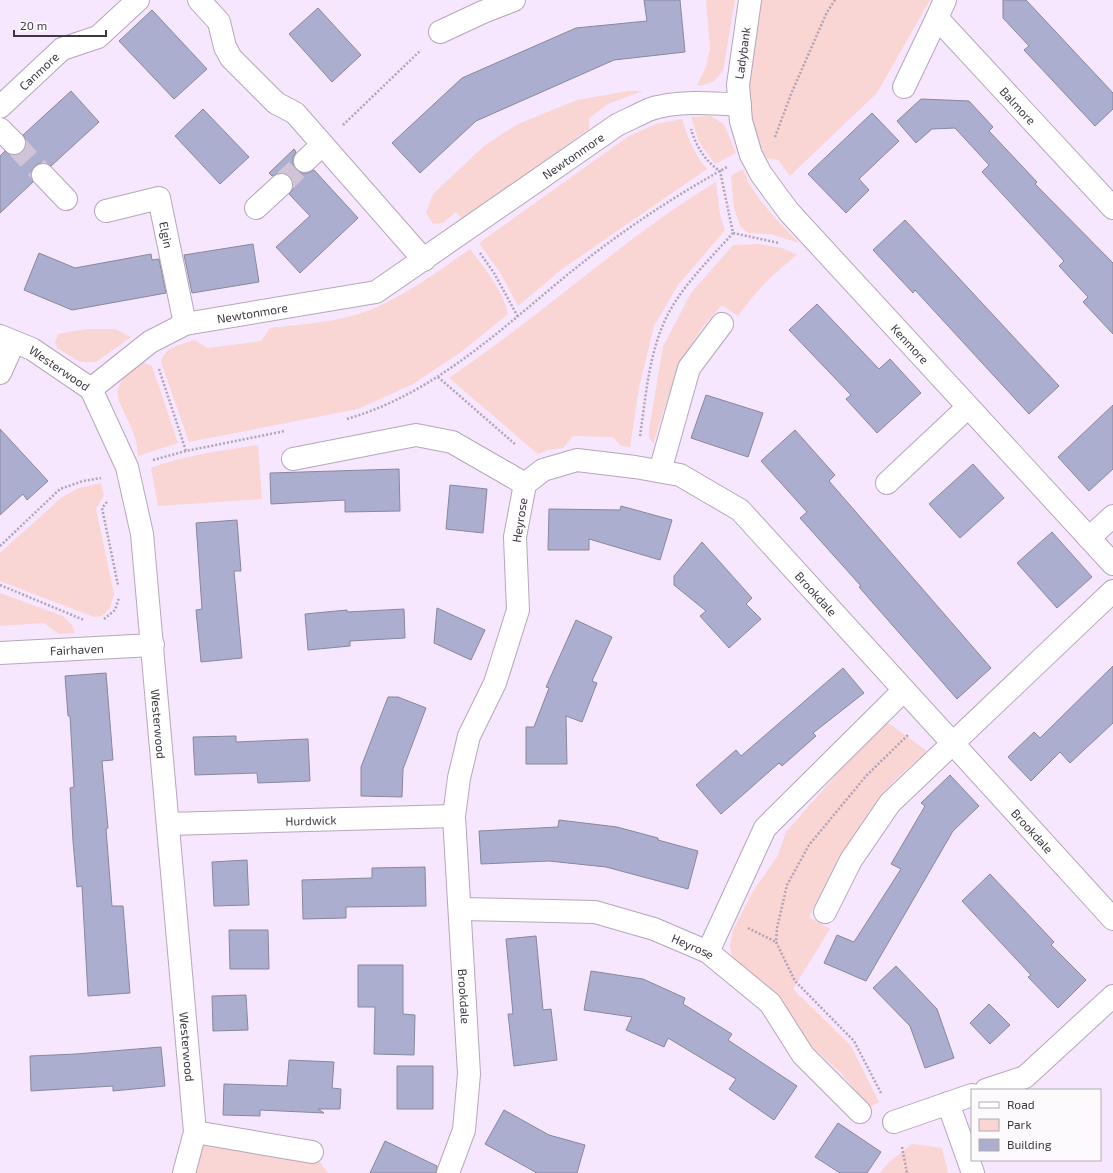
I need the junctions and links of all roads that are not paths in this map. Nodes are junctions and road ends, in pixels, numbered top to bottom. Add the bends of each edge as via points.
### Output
1 (138, 0) edge
2 (199, 0) edge
3 (514, 0) edge
4 (750, 0) edge
5 (481, 6) edge
6 (941, 9) edge
7 (440, 32) road end
8 (904, 87) dead end
9 (740, 105) junction
10 (0, 107) edge
11 (322, 145) junction
12 (305, 161) tunnel mouth
13 (43, 175) tunnel mouth
14 (281, 185) tunnel mouth
15 (66, 199) dead end
16 (256, 208) dead end
17 (1113, 208) edge
18 (106, 211) dead end
19 (424, 260) junction
20 (185, 324) junction
21 (722, 324) dead end
22 (7, 339) edge
23 (0, 373) edge
24 (91, 388) junction
25 (968, 407) junction
26 (293, 459) dead end
27 (660, 472) junction
28 (887, 483) dead end
29 (525, 484) junction
30 (1113, 516) edge
31 (1089, 538) junction
32 (1113, 564) edge
33 (1113, 591) edge
34 (153, 644) junction
35 (0, 653) edge
36 (904, 690) junction
37 (953, 743) junction
38 (454, 816) junction
39 (168, 824) junction
40 (461, 909) junction
41 (826, 912) dead end
42 (1113, 919) edge
43 (708, 952) junction
44 (1113, 996) edge
45 (989, 1089) edge
46 (971, 1095) edge
47 (948, 1103) junction
48 (860, 1112) dead end
49 (894, 1122) road end
50 (195, 1132) junction
51 (312, 1152) dead end
52 (184, 1173) edge
53 (448, 1173) edge
54 (973, 1173) edge

1 - 10 street, Canmore via 98,37 62,49
2 - 11 street via 219,22 231,58 276,103 295,112
3 - 5 street
4 - 9 street, Ladybank via 738,84
5 - 7 street
6 - 8 street
6 - 17 street, Balmore
9 - 19 street, Newtonmore via 682,104 649,110 617,125
9 - 25 street, Kenmore via 741,121 751,154 761,174 789,212
11 - 12 street
11 - 19 street
13 - 15 street
14 - 16 street
18 - 20 street, Elgin via 159,198
19 - 20 street, Newtonmore via 376,292
20 - 24 street, Newtonmore via 150,342
21 - 27 street via 689,368
22 - 23 street
22 - 24 street, Westerwood via 32,350
24 - 34 street, Westerwood via 127,467 142,534
25 - 28 street
25 - 31 street, Kenmore
26 - 29 street, Heyrose via 416,435 452,442
27 - 29 street, Brookdale via 577,460 543,470
27 - 36 street, Brookdale via 680,475 740,510
29 - 38 street, Heyrose via 515,537 518,610 495,683 469,736 459,778
30 - 31 street
31 - 32 street, Kenmore
33 - 37 street
34 - 35 street, Fairhaven
34 - 39 street, Westerwood
36 - 37 street, Brookdale
36 - 43 street via 765,828
37 - 41 street via 890,803 851,860
37 - 42 street, Brookdale
38 - 39 street, Hurdwick
38 - 40 street, Brookdale
39 - 50 street, Westerwood
40 - 43 street, Heyrose via 596,912 654,929
40 - 53 street, Brookdale via 470,1074 464,1130
43 - 48 street, Heyrose via 770,1003 803,1055
44 - 45 street via 1025,1077
46 - 47 street
47 - 49 street
47 - 54 street
50 - 51 street
50 - 52 street, Westerwood

